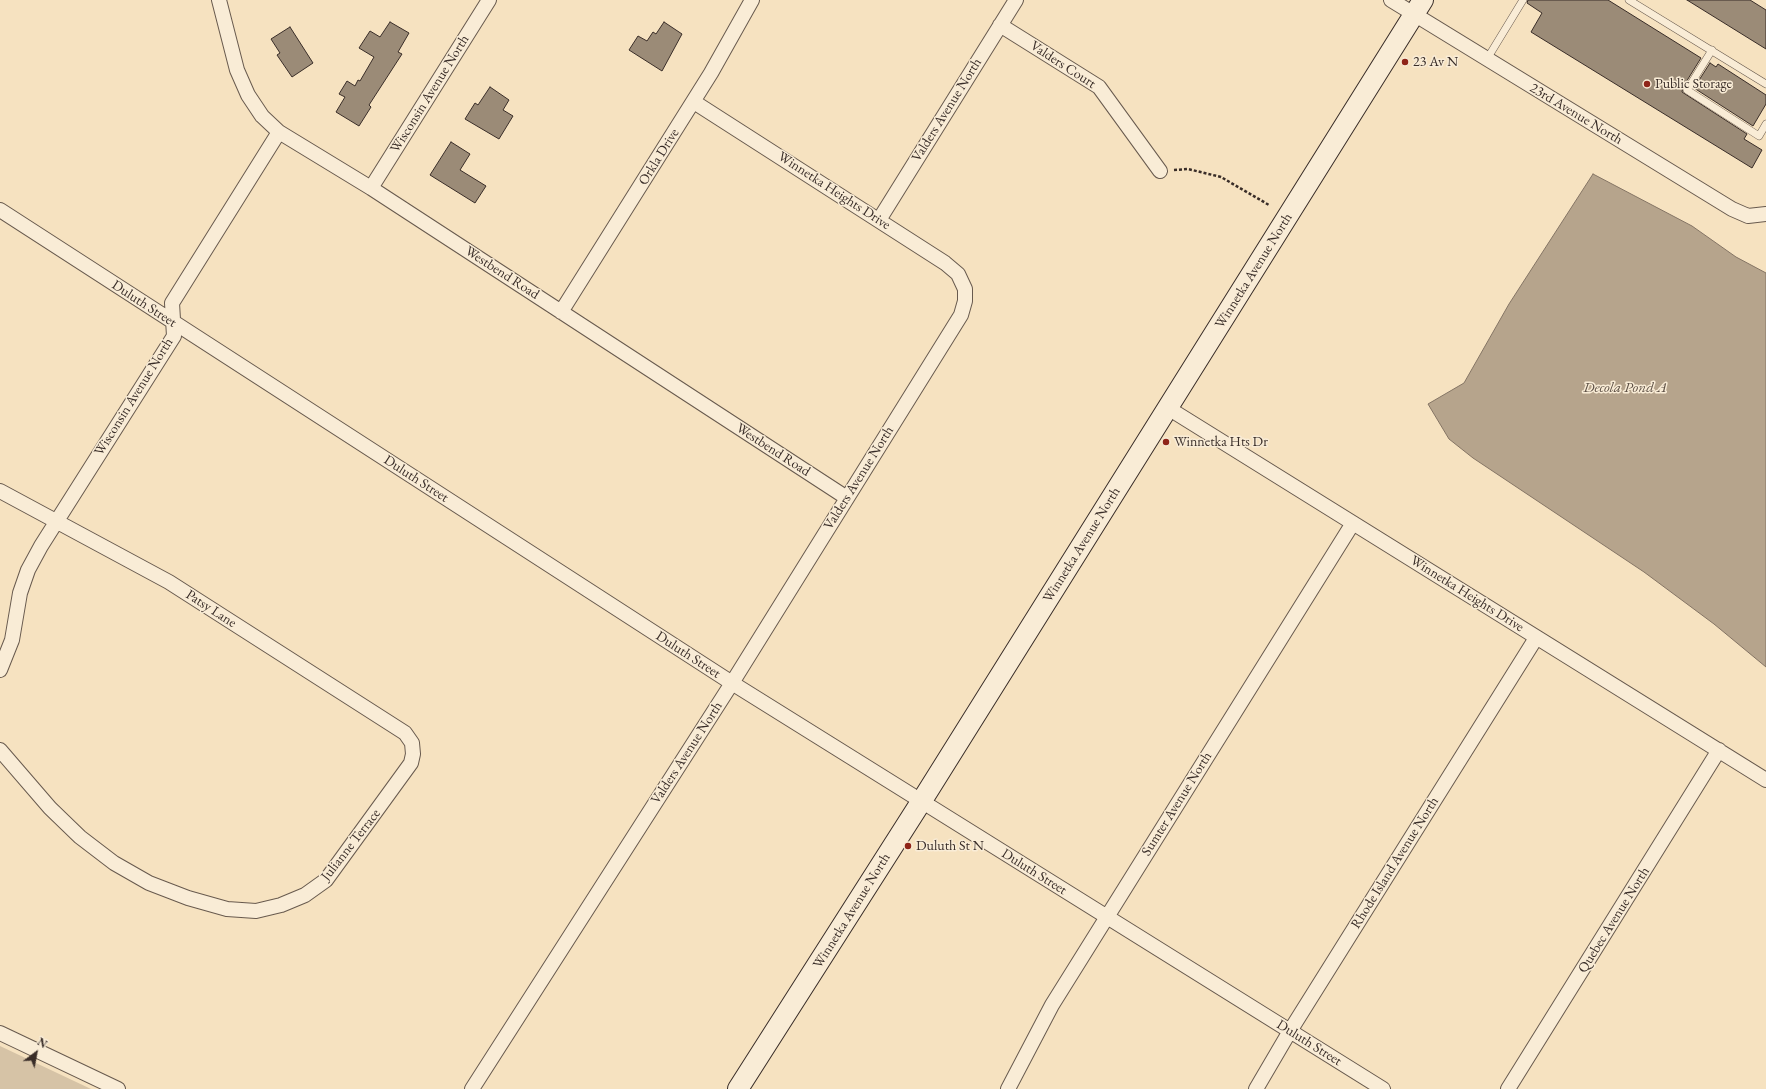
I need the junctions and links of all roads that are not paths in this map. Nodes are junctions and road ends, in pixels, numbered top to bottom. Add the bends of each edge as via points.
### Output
1 (219, 0) edge
2 (489, 0) edge
3 (752, 0) edge
4 (1016, 0) edge
5 (1391, 0) edge
6 (1523, 0) edge
7 (1630, 0) edge
8 (1418, 7) edge
9 (1000, 25) junction
10 (1712, 50) junction
11 (1487, 59) junction
12 (1766, 84) edge
13 (694, 102) junction
14 (1766, 124) edge
15 (279, 132) junction
16 (1160, 171) road end
17 (371, 188) junction
18 (0, 210) edge
19 (1765, 214) edge
20 (878, 220) junction
21 (965, 289) joint
22 (561, 312) junction
23 (173, 322) junction
24 (1168, 408) junction
25 (0, 491) edge
26 (847, 498) junction
27 (56, 521) junction
28 (1353, 523) junction
29 (1536, 638) junction
30 (0, 670) edge
31 (732, 683) junction
32 (412, 743) joint
33 (0, 750) edge
34 (1719, 750) junction
35 (1766, 780) edge
36 (921, 802) junction
37 (1107, 917) junction
38 (1290, 1031) junction
39 (0, 1033) edge
40 (118, 1089) edge
41 (472, 1089) edge
42 (738, 1089) edge
43 (1008, 1089) edge
44 (1256, 1089) edge
45 (1383, 1089) edge
46 (1508, 1089) edge

1 - 15 street, Westbend Road via 237,70 248,95 262,116
2 - 17 street, Wisconsin Avenue North
3 - 13 street, Orkla Drive
4 - 9 street, Valders Avenue North
5 - 8 street, 23rd Avenue North
6 - 11 lane
7 - 10 lane
8 - 11 street, 23rd Avenue North
8 - 24 main road, Winnetka Avenue North
9 - 16 street, Valders Court via 1099,87
9 - 20 street, Valders Avenue North
10 - 12 lane
10 - 14 lane via 1686,90 1759,136
11 - 19 street, 23rd Avenue North via 1732,209 1748,216
13 - 20 street, Winnetka Heights Drive
13 - 22 street, Orkla Drive
15 - 17 street, Westbend Road
15 - 23 street, Wisconsin Avenue North via 172,303
17 - 22 street, Westbend Road
18 - 23 street, Duluth Street
20 - 21 street, Winnetka Heights Drive via 945,263 958,274
21 - 26 street, Valders Avenue North via 966,301 961,315
22 - 26 street, Westbend Road
23 - 27 street, Wisconsin Avenue North via 174,336
23 - 31 street, Duluth Street
24 - 28 street, Winnetka Heights Drive
24 - 36 main road, Winnetka Avenue North
25 - 27 street, Patsy Lane
26 - 31 street, Valders Avenue North
27 - 30 street, Wisconsin Avenue North via 28,570 20,593 12,640
27 - 32 street, Patsy Lane via 168,582 395,726 405,733
28 - 29 street, Winnetka Heights Drive
28 - 37 street, Sumter Avenue North
29 - 34 street, Winnetka Heights Drive
29 - 38 street, Rhode Island Avenue North
31 - 36 street, Duluth Street
31 - 41 street, Valders Avenue North
32 - 33 street, Julianne Terrace via 411,763 326,880 305,895 287,903 256,911 227,909 188,898 149,883 114,863 80,838
34 - 35 street, Winnetka Heights Drive
34 - 46 street, Quebec Avenue North
36 - 37 street, Duluth Street
36 - 42 main road, Winnetka Avenue North
37 - 38 street, Duluth Street
37 - 43 street, Sumter Avenue North via 1052,1006
38 - 44 street, Rhode Island Avenue North
38 - 45 street, Duluth Street
39 - 40 street

